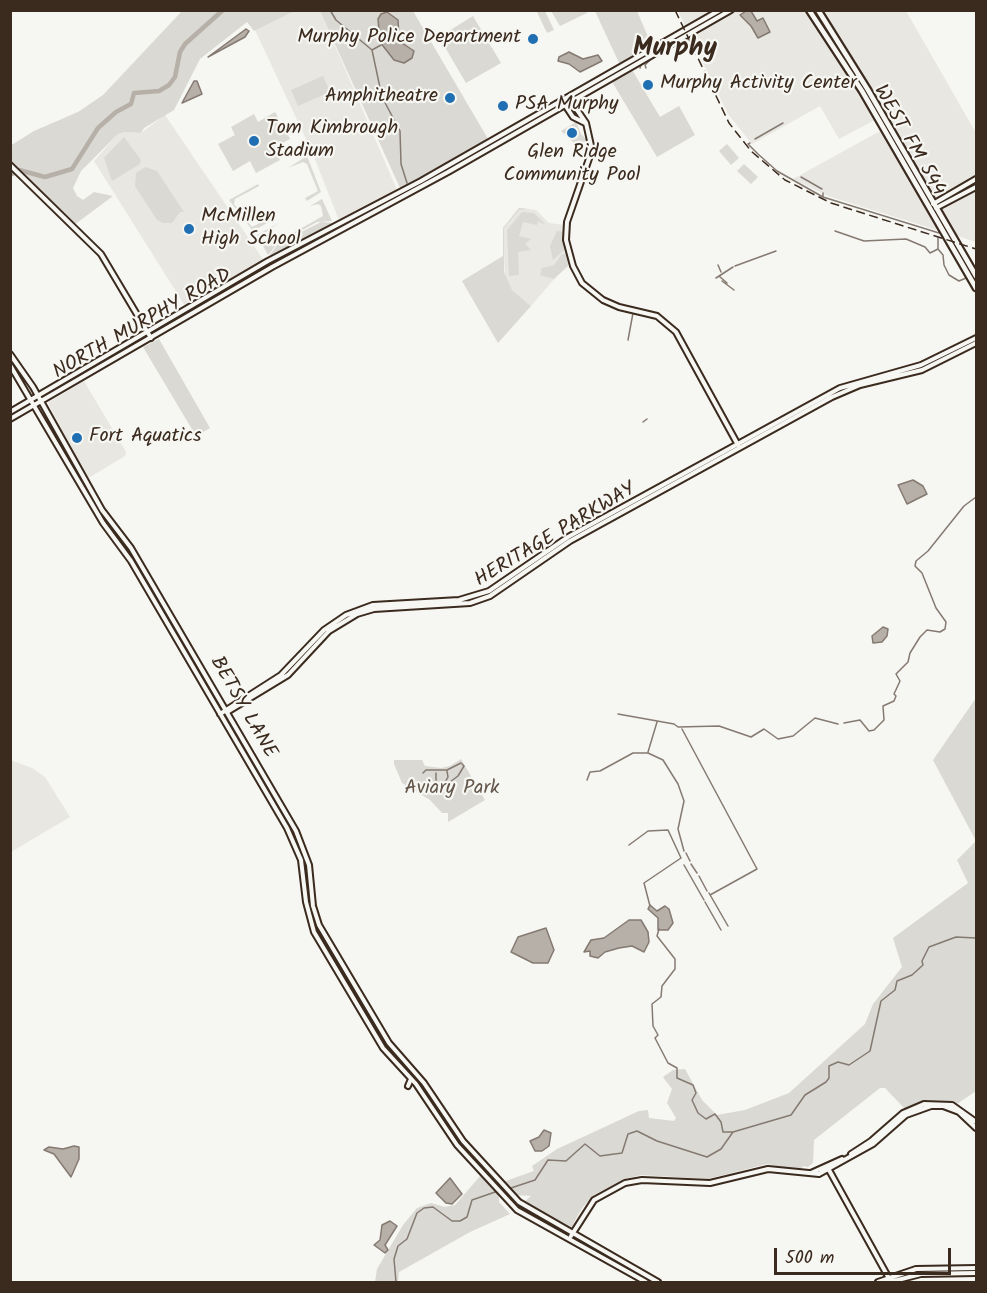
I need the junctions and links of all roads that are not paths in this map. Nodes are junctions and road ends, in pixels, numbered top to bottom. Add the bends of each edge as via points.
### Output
1 (720, 10) edge
2 (731, 10) edge
3 (809, 10) edge
4 (818, 10) edge
5 (843, 56) junction
6 (614, 73) junction
7 (570, 99) junction
8 (563, 102) junction
9 (882, 114) junction
10 (877, 118) junction
11 (586, 123) junction
12 (903, 150) junction
13 (898, 154) junction
14 (11, 166) edge
15 (976, 179) edge
16 (964, 185) junction
17 (976, 187) edge
18 (967, 191) junction
19 (935, 206) junction
20 (930, 209) junction
21 (976, 276) edge
22 (976, 288) edge
23 (148, 333) junction
24 (151, 338) junction
25 (976, 338) edge
26 (976, 343) edge
27 (958, 351) junction
28 (10, 354) edge
29 (10, 365) edge
30 (40, 399) junction
31 (34, 403) junction
32 (10, 412) edge
33 (10, 419) edge
34 (60, 435) junction
35 (54, 438) junction
36 (739, 446) junction
37 (81, 471) junction
38 (75, 474) junction
39 (202, 670) junction
40 (197, 674) junction
41 (226, 711) junction
42 (220, 714) junction
43 (389, 1043) junction
44 (383, 1048) junction
45 (411, 1078) junction
46 (408, 1086) dead end
47 (976, 1122) edge
48 (976, 1128) edge
49 (829, 1170) junction
50 (810, 1174) junction
51 (572, 1234) junction
52 (568, 1240) junction
53 (976, 1268) edge
54 (976, 1273) edge
55 (890, 1281) edge
56 (646, 1282) edge
57 (658, 1282) edge
58 (878, 1282) edge

1 - 6 main road, NORTH MURPHY ROAD
2 - 6 main road, NORTH MURPHY ROAD
3 - 5 main road, WEST FM 544
4 - 5 main road, WEST FM 544
5 - 9 main road, WEST FM 544
5 - 10 main road, WEST FM 544
6 - 7 main road, NORTH MURPHY ROAD
7 - 8 main road, NORTH MURPHY ROAD
7 - 11 main road
8 - 11 main road via 573,117
8 - 23 main road, NORTH MURPHY ROAD via 268,261
8 - 24 main road, NORTH MURPHY ROAD via 402,198 272,267
9 - 10 main road
9 - 12 main road, WEST FM 544
10 - 13 main road, WEST FM 544
11 - 36 main road via 591,135 591,157 566,230 573,266 582,283 603,300 619,308 657,316 676,332
12 - 13 main road
12 - 19 main road, WEST FM 544
13 - 20 main road, WEST FM 544
14 - 23 main road via 100,254
15 - 16 main road
16 - 18 main road
16 - 19 main road
17 - 18 main road
18 - 19 main road
19 - 20 main road
19 - 21 main road, WEST FM 544
20 - 22 main road, WEST FM 544
23 - 24 main road
23 - 30 main road, NORTH MURPHY ROAD
24 - 30 main road, NORTH MURPHY ROAD
25 - 27 main road, HERITAGE PARKWAY
26 - 27 main road, HERITAGE PARKWAY
27 - 36 main road, HERITAGE PARKWAY via 913,373 843,391
28 - 30 main road, BETSY LANE
29 - 31 main road, BETSY LANE
30 - 31 main road, NORTH MURPHY ROAD
30 - 34 main road, BETSY LANE
31 - 32 main road, NORTH MURPHY ROAD
31 - 33 main road, NORTH MURPHY ROAD
31 - 35 main road, BETSY LANE
34 - 35 main road
34 - 37 main road, BETSY LANE
35 - 38 main road, BETSY LANE
36 - 41 main road, HERITAGE PARKWAY via 570,541 490,596 450,605 374,609 347,619 324,636 293,672
37 - 38 main road
37 - 39 main road, BETSY LANE
38 - 40 main road, BETSY LANE
39 - 40 main road
39 - 41 main road, BETSY LANE
40 - 42 main road, BETSY LANE
41 - 42 main road, HERITAGE PARKWAY
41 - 43 main road, BETSY LANE via 303,844 313,906 325,937
42 - 44 main road, BETSY LANE via 297,848 314,932
43 - 44 main road
43 - 51 main road, BETSY LANE via 424,1083 463,1141 516,1200
44 - 45 main road, BETSY LANE
45 - 46 main road
45 - 52 main road, BETSY LANE via 457,1145 508,1201 528,1218
47 - 50 main road via 952,1105 924,1104 903,1113 864,1146
48 - 49 main road via 959,1112 938,1106 921,1108 906,1115 873,1144
49 - 50 main road
49 - 55 main road
50 - 51 main road via 768,1169 710,1183 632,1181 611,1188 594,1200
51 - 52 main road
51 - 57 main road, BETSY LANE
52 - 56 main road, BETSY LANE
53 - 55 main road via 916,1269
54 - 55 main road via 921,1274
55 - 58 main road

